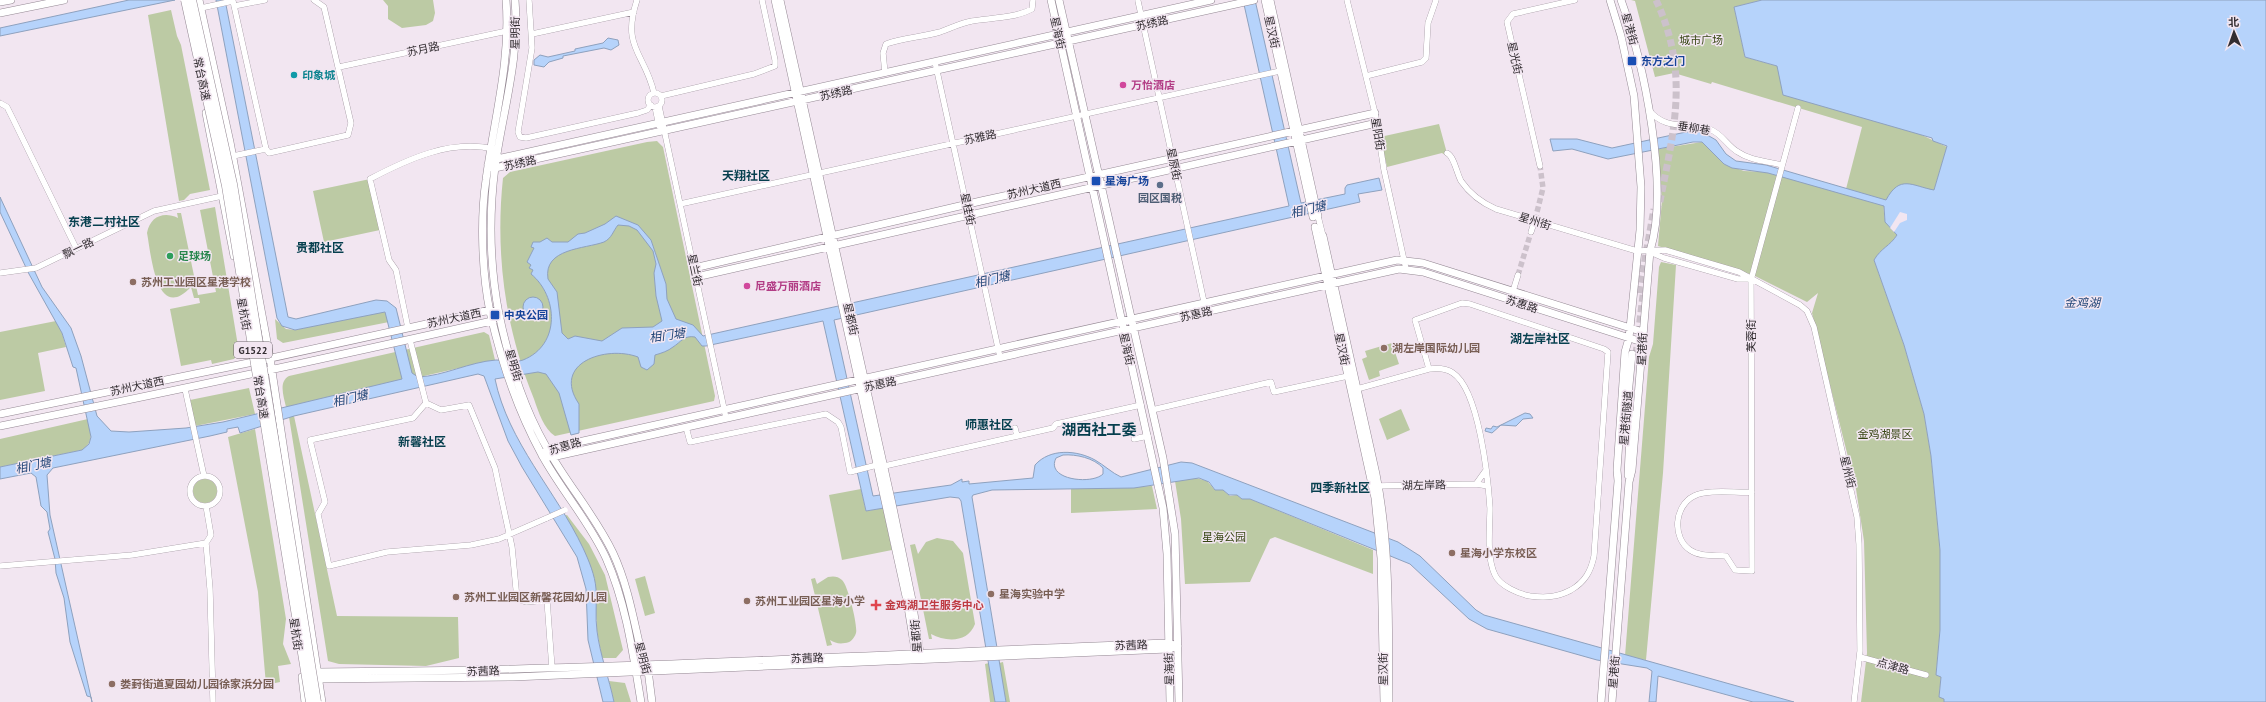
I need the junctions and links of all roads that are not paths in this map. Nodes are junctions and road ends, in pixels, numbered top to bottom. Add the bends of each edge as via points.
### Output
1 (11, 0) edge
2 (64, 0) edge
3 (181, 0) edge
4 (185, 0) edge
5 (192, 0) edge
6 (199, 0) edge
7 (266, 0) edge
8 (314, 0) edge
9 (506, 0) edge
10 (515, 0) edge
11 (529, 0) edge
12 (637, 0) edge
13 (762, 0) edge
14 (775, 0) edge
15 (780, 0) edge
16 (1033, 0) edge
17 (1051, 0) edge
18 (1060, 0) edge
19 (1138, 0) edge
20 (1211, 0) edge
21 (1254, 0) edge
22 (1264, 0) edge
23 (1270, 0) edge
24 (1348, 0) edge
25 (1436, 0) edge
26 (1575, 0) edge
27 (1610, 0) edge
28 (1621, 0) edge
29 (0, 2) edge
30 (232, 4) junction
31 (201, 8) junction
32 (634, 12) junction
33 (0, 14) edge
34 (1141, 16) junction
35 (1143, 25) junction
36 (507, 31) junction
37 (1067, 32) junction
38 (532, 34) junction
39 (1058, 34) junction
40 (1069, 42) junction
41 (1060, 44) junction
42 (935, 62) junction
43 (339, 67) junction
44 (937, 70) junction
45 (1280, 71) junction
46 (885, 73) junction
47 (1366, 76) junction
48 (798, 92) junction
49 (654, 93) junction
50 (661, 96) junction
51 (1159, 98) junction
52 (800, 101) junction
53 (0, 103) edge
54 (655, 106) junction
55 (1798, 108) dead end
56 (1648, 109) junction
57 (1085, 113) junction
58 (1375, 113) junction
59 (1077, 115) junction
60 (660, 122) junction
61 (1377, 122) junction
62 (662, 131) junction
63 (1294, 131) junction
64 (1296, 142) junction
65 (953, 143) junction
66 (490, 148) junction
67 (266, 149) junction
68 (498, 150) junction
69 (1447, 153) dead end
70 (236, 156) junction
71 (1173, 158) junction
72 (497, 159) junction
73 (488, 165) junction
74 (1540, 166) tunnel mouth
75 (1782, 167) junction
76 (495, 168) junction
77 (1175, 169) junction
78 (816, 173) junction
79 (1099, 175) junction
80 (1090, 177) junction
81 (1101, 185) junction
82 (1093, 187) junction
83 (222, 196) junction
84 (680, 204) junction
85 (967, 205) junction
86 (969, 214) junction
87 (1316, 216) junction
88 (1535, 221) junction
89 (1316, 226) joint
90 (1531, 232) tunnel mouth
91 (1323, 236) joint
92 (830, 237) junction
93 (832, 245) junction
94 (76, 248) junction
95 (1638, 251) junction
96 (1650, 251) junction
97 (1404, 260) junction
98 (694, 268) junction
99 (1406, 269) junction
100 (0, 273) edge
101 (1329, 274) junction
102 (1518, 275) tunnel mouth
103 (696, 276) junction
104 (1751, 280) junction
105 (1331, 284) junction
106 (1513, 291) junction
107 (1204, 302) junction
108 (490, 310) junction
109 (1206, 311) junction
110 (499, 313) junction
111 (1131, 318) junction
112 (1121, 320) junction
113 (492, 321) junction
114 (406, 328) junction
115 (1133, 328) junction
116 (1630, 328) junction
117 (1123, 330) junction
118 (1643, 332) junction
119 (1629, 338) junction
120 (408, 340) junction
121 (1642, 342) junction
122 (998, 348) junction
123 (1000, 357) junction
124 (270, 358) junction
125 (253, 362) junction
126 (1429, 369) junction
127 (272, 370) junction
128 (256, 374) junction
129 (1348, 376) junction
130 (861, 379) junction
131 (863, 387) junction
132 (185, 389) junction
133 (1357, 389) junction
134 (426, 403) junction
135 (1141, 405) junction
136 (724, 409) junction
137 (1152, 410) junction
138 (0, 414) edge
139 (726, 418) junction
140 (0, 426) edge
141 (686, 427) junction
142 (1015, 428) dead end
143 (1017, 436) junction
144 (1148, 436) junction
145 (1134, 439) dead end
146 (547, 449) junction
147 (542, 455) junction
148 (552, 457) junction
149 (877, 466) junction
150 (1486, 470) junction
151 (204, 476) junction
152 (1618, 481) junction
153 (1629, 482) junction
154 (1476, 484) junction
155 (1376, 486) junction
156 (1488, 486) junction
157 (1752, 492) junction
158 (206, 506) junction
159 (574, 506) junction
160 (508, 535) junction
161 (206, 543) junction
162 (1384, 558) junction
163 (0, 566) edge
164 (1168, 646) junction
165 (1178, 646) junction
166 (917, 655) junction
167 (1860, 657) junction
168 (646, 667) junction
169 (552, 668) junction
170 (635, 668) junction
171 (590, 670) junction
172 (1926, 675) dead end
173 (302, 676) junction
174 (318, 676) junction
175 (213, 702) edge
176 (305, 702) edge
177 (310, 702) edge
178 (317, 702) edge
179 (322, 702) edge
180 (641, 702) edge
181 (652, 702) edge
182 (1170, 702) edge
183 (1179, 702) edge
184 (1384, 702) edge
185 (1389, 702) edge
186 (1601, 702) edge
187 (1612, 702) edge
188 (1854, 702) edge

1 - 29 main road
2 - 33 main road
3 - 83 main road, 星杭街
4 - 177 highway, 常台高速 / G1522, bridge via 226,186
5 - 178 highway, 常台高速 / G1522, bridge via 233,184
6 - 31 main road, 星杭街
7 - 30 street
8 - 43 street via 324,7
9 - 36 main road, 星明街
10 - 68 main road, 星明街 via 515,60
11 - 38 street
12 - 32 street
13 - 50 street via 775,66 761,72
14 - 48 main road, 星都街
15 - 48 main road, 星都街
16 - 46 street via 1032,9 1025,12 986,21 969,22 886,44 883,53
17 - 39 main road, 星海街
18 - 37 main road, 星海街
19 - 34 street, 星原街
20 - 34 main road, 苏绣路
21 - 35 main road, 苏绣路
22 - 45 main road, 星汉街
23 - 63 main road, 星汉街
24 - 47 street, 星阳街
25 - 47 street via 1428,23 1426,58 1422,62
26 - 74 street, 星光街 via 1516,14 1507,22
27 - 95 main road, 星港街 via 1632,84 1639,140 1641,222
28 - 56 main road, 星港街 via 1636,51
30 - 31 street
30 - 67 street
31 - 70 main road, 星杭街
32 - 38 street
32 - 49 street via 632,43
34 - 35 street, 星原街
34 - 37 main road, 苏绣路
35 - 40 main road, 苏绣路
35 - 51 street, 星原街
36 - 43 street, 苏月路
36 - 66 main road, 星明街 via 504,73
37 - 39 main road, 苏绣路
37 - 40 main road, 星海街
38 - 54 street via 530,65 518,130 520,137 526,138 638,113
39 - 41 main road, 星海街
39 - 42 main road, 苏绣路
40 - 41 main road, 苏绣路
40 - 57 main road, 星海街
41 - 44 main road, 苏绣路
41 - 59 main road, 星海街
42 - 44 street, 星桂街
42 - 46 main road, 苏绣路
43 - 67 street via 351,124 348,135 270,153
44 - 52 main road, 苏绣路
44 - 65 street, 星桂街
45 - 51 street, 苏雅路
45 - 63 main road, 星汉街
46 - 48 main road, 苏绣路
47 - 58 street, 星阳街
48 - 52 main road, 星都街
48 - 60 main road, 苏绣路
49 - 50 street
49 - 54 street via 649,98
50 - 54 street via 662,101
51 - 57 street, 苏雅路
51 - 71 street, 星原街
52 - 62 main road, 苏绣路
52 - 78 main road, 星都街
53 - 94 street via 12,117
54 - 60 street, 星兰街
55 - 75 street, 芙蓉街
56 - 75 street, 垂柳巷 via 1666,122 1715,131 1734,150 1748,158
56 - 96 main road, 星港街 via 1654,153 1657,209 1656,233
57 - 59 street, 苏雅路
57 - 79 main road, 星海街
58 - 61 street, 星阳街
58 - 63 main road, 苏州大道西
59 - 65 street, 苏雅路
59 - 80 main road, 星海街
60 - 62 street, 星兰街
60 - 72 main road, 苏绣路
61 - 64 main road, 苏州大道西
61 - 97 street, 星阳街 via 1384,170
62 - 76 main road, 苏绣路
62 - 84 street, 星兰街
63 - 64 main road, 星汉街
63 - 71 main road, 苏州大道西
64 - 77 main road, 苏州大道西
64 - 87 main road, 星汉街
65 - 78 street, 苏雅路
65 - 85 street, 星桂街
66 - 68 street
66 - 73 main road, 星明街
66 - 114 street via 466,145 420,156 370,179 389,260 396,270
67 - 70 street
68 - 72 main road, 星明街
69 - 88 street, 星州街 via 1451,156 1461,181 1478,199 1496,209
70 - 124 main road, 星杭街
71 - 77 street, 星原街
71 - 79 main road, 苏州大道西
72 - 73 main road, 苏绣路
72 - 76 main road, 星明街
73 - 76 main road, 苏绣路
73 - 108 main road, 星明街 via 484,190 484,227
75 - 104 street, 芙蓉街
76 - 110 main road, 星明街 via 492,254
77 - 81 main road, 苏州大道西
77 - 107 street, 星原街
78 - 84 street, 苏雅路
78 - 92 main road, 星都街
79 - 80 main road, 苏州大道西
79 - 81 main road, 星海街
80 - 82 main road, 星海街
80 - 85 main road, 苏州大道西
81 - 82 main road, 苏州大道西
81 - 111 main road, 星海街
82 - 86 main road, 苏州大道西
82 - 112 main road, 星海街
83 - 94 street, 飘一路 via 154,211
83 - 125 main road, 星杭街
84 - 98 street, 星兰街
85 - 86 street, 星桂街
85 - 92 main road, 苏州大道西
86 - 93 main road, 苏州大道西
86 - 122 street, 星桂街
87 - 89 street, 星汉街
87 - 91 street, 星汉街
88 - 90 street
88 - 95 street, 星州街
89 - 101 main road, 星汉街
91 - 101 main road, 星汉街
92 - 93 main road, 星都街
92 - 98 main road, 苏州大道西
93 - 103 main road, 苏州大道西
93 - 130 main road, 星都街
94 - 100 street, 飘一路 via 36,268
95 - 96 street, 星州街
95 - 116 main road, 星港街
96 - 104 street, 星州街 via 1664,258 1738,279
96 - 118 main road, 星港街
97 - 99 street, 星阳街
97 - 101 main road, 苏惠路
97 - 106 main road, 苏惠路 via 1423,263
98 - 103 street, 星兰街
99 - 105 main road, 苏惠路
99 - 119 main road, 苏惠路 via 1423,272
101 - 105 main road, 星汉街
101 - 107 main road, 苏惠路
102 - 106 street
103 - 136 street, 星兰街
104 - 157 street, 芙蓉街
104 - 167 street, 星州街 via 1800,305 1807,311 1814,327 1856,507 1859,544
105 - 109 main road, 苏惠路
105 - 129 main road, 星汉街
105 - 133 main road, 星汉街
106 - 116 main road, 苏惠路
107 - 109 street, 星原街
107 - 111 main road, 苏惠路
108 - 110 main road, 苏州大道西
108 - 113 main road, 星明街
108 - 114 main road, 苏州大道西
109 - 115 main road, 苏惠路
110 - 113 main road, 苏州大道西
110 - 146 main road, 星明街 via 517,377
111 - 112 main road, 苏惠路
111 - 115 main road, 星海街
112 - 117 main road, 星海街
112 - 122 main road, 苏惠路
113 - 120 main road, 苏州大道西
113 - 147 main road, 星明街 via 508,377
114 - 124 main road, 苏州大道西
115 - 117 main road, 苏惠路
115 - 137 main road, 星海街
116 - 118 main road, 苏惠路
116 - 119 main road, 星港街
117 - 123 main road, 苏惠路
117 - 135 main road, 星海街
118 - 121 main road, 星港街
119 - 121 main road, 苏惠路
119 - 152 main road, 星港街 via 1624,352 1622,376
120 - 127 main road, 苏州大道西
120 - 134 street via 419,371
121 - 153 main road, 星港街 via 1640,392
122 - 123 street, 星桂街
122 - 130 main road, 苏惠路
123 - 131 main road, 苏惠路
124 - 125 main road, 苏州大道西
124 - 127 main road, 星杭街
125 - 128 main road, 星杭街
125 - 138 main road, 苏州大道西
126 - 133 street
126 - 150 street via 1441,368 1453,372 1466,391 1480,431
126 - 156 street via 1415,320 1462,303 1608,352 1594,556 1592,569 1582,582 1566,593 1547,597 1518,592 1496,578 1491,559
127 - 128 main road, 苏州大道西
127 - 174 main road, 星杭街
128 - 132 main road, 苏州大道西
128 - 173 main road, 星杭街, bridge
129 - 137 street via 1274,392 1271,382
129 - 155 main road, 星汉街
130 - 131 main road, 星都街
130 - 136 main road, 苏惠路
131 - 139 main road, 苏惠路
131 - 149 main road, 星都街
132 - 140 main road, 苏州大道西
132 - 151 street
133 - 155 main road, 星汉街
134 - 160 street via 441,410 469,405 495,468
134 - 160 street via 413,418 310,440 324,502 318,514 329,566 387,552 471,546
135 - 143 street via 1056,424 1053,428
135 - 144 main road, 星海街
136 - 139 street, 星兰街
136 - 146 main road, 苏惠路
137 - 165 main road, 星海街 via 1163,458 1175,534
139 - 141 main road, 苏惠路
141 - 148 main road, 苏惠路
141 - 149 street via 690,442 826,414 838,422 841,428 850,472
142 - 143 street
143 - 149 street
144 - 145 street
144 - 164 main road, 星海街 via 1160,490 1167,554
146 - 147 main road, 苏惠路
146 - 148 main road, 星明街
147 - 148 main road, 苏惠路
147 - 159 main road, 星明街
148 - 168 main road, 星明街 via 616,559
149 - 166 main road, 星都街 via 886,492 912,600
150 - 154 street
150 - 156 street
151 - 158 street via 213,478 220,490 215,502
151 - 158 street via 195,480 190,492 197,504
152 - 153 main road, 星港街隧道 via 1622,466 1634,354 1627,467
152 - 186 main road, 星港街
153 - 187 main road, 星港街
154 - 155 street, 湖左岸路
154 - 156 street, 湖左岸路
155 - 162 main road, 星汉街
157 - 157 street, 芙蓉街 via 1752,571 1735,570 1726,556 1706,556 1691,551 1683,544 1678,534 1678,524 1680,512 1686,502 1705,493
158 - 161 street via 211,535
159 - 160 street, bridge
159 - 170 main road, 星明街 via 596,539 610,567 622,607
160 - 169 street via 512,547 517,599 526,602 547,600
161 - 163 street via 132,555
161 - 175 street
162 - 184 main road, 星汉街
162 - 185 main road, 星汉街
164 - 165 main road, 苏茜路
164 - 166 main road, 苏茜路
164 - 182 main road, 星海街
165 - 183 main road, 星海街
166 - 168 main road, 苏茜路
167 - 172 street, 点津路
167 - 188 street, 星州街
168 - 170 main road, 苏茜路
168 - 181 main road, 星明街
169 - 171 main road, 苏茜路
169 - 174 main road, 苏茜路
170 - 171 main road, 苏茜路
170 - 180 main road, 星明街
171 - 174 main road, 苏茜路 via 513,677
173 - 174 main road, 苏茜路
173 - 176 main road, 星杭街
174 - 179 main road, 星杭街

